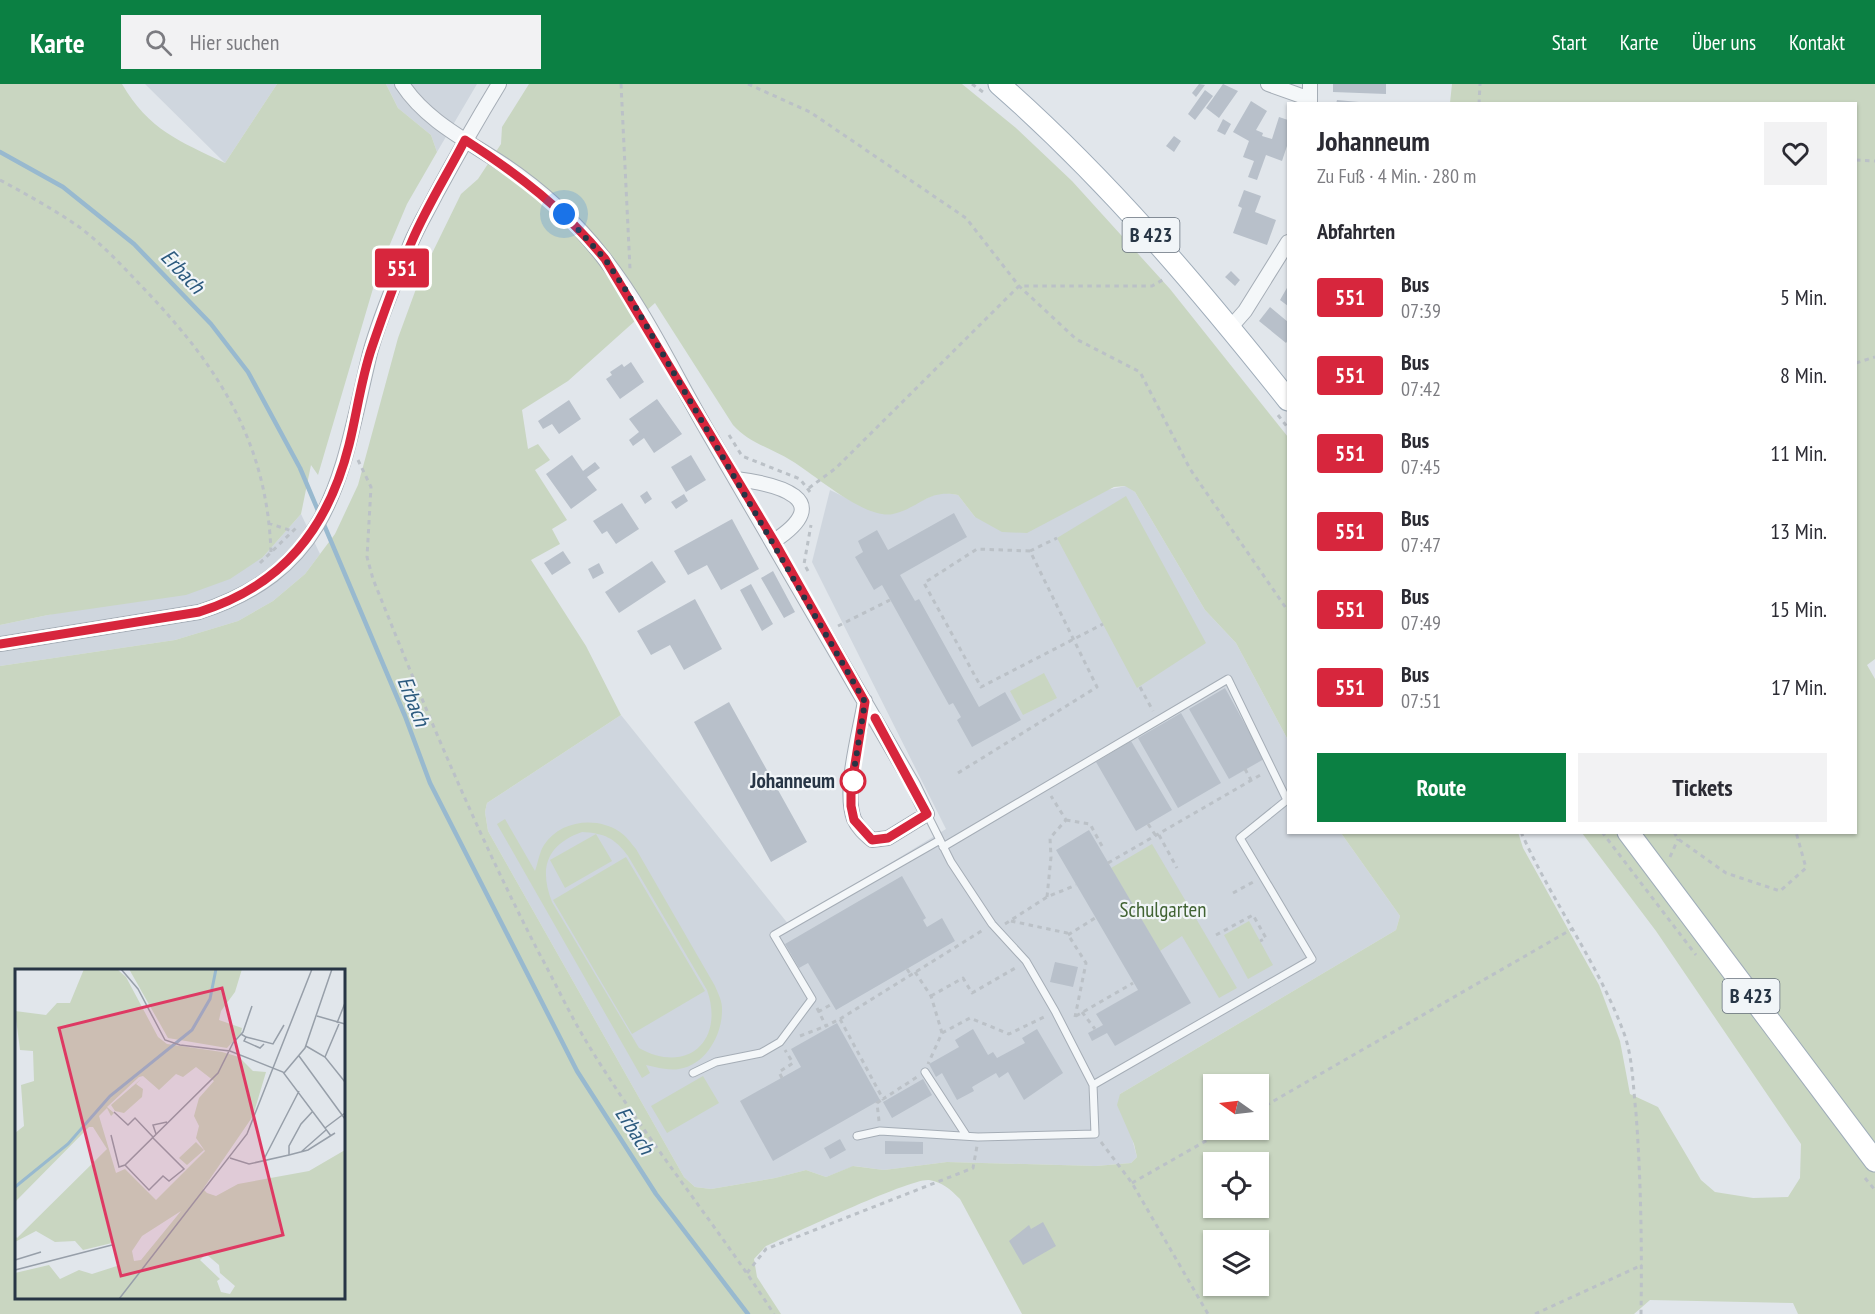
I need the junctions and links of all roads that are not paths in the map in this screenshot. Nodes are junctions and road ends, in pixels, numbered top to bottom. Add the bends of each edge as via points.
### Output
1 (402, 84) edge
2 (499, 84) edge
3 (999, 84) edge
4 (1268, 84) edge
5 (1310, 84) edge
6 (1310, 101) edge
7 (465, 140) junction
8 (1287, 244) edge
9 (1230, 328) junction
10 (1287, 399) edge
11 (736, 479) junction
12 (774, 541) junction
13 (0, 644) edge
14 (865, 702) junction
15 (927, 814) junction
16 (1630, 834) edge
17 (942, 844) junction
18 (925, 1072) road end
19 (693, 1073) dead end
20 (1093, 1085) junction
21 (857, 1136) dead end
22 (966, 1136) junction
23 (1875, 1161) edge

1 - 7 street via 415,104
2 - 7 street
3 - 9 main road, B 423 via 1088,167
4 - 6 street
5 - 6 street
7 - 11 street via 548,198 580,229 625,289
7 - 13 street via 412,239 371,350 349,447 331,500 311,534 272,577 226,604 172,619
8 - 9 street
9 - 10 main road, B 423
11 - 12 street
11 - 12 street via 767,483 793,494 800,505 800,517 793,529
12 - 14 street
14 - 15 street
14 - 15 street via 851,789 854,820 872,840 888,838
15 - 17 lane
16 - 23 main road, B 423
17 - 19 lane via 774,935 812,999 780,1042 761,1053 716,1062
17 - 20 lane via 994,927 1026,961
17 - 20 lane via 1228,679 1287,801 1240,838 1312,959
18 - 22 lane
20 - 22 lane via 1095,1134
21 - 22 lane via 880,1131

